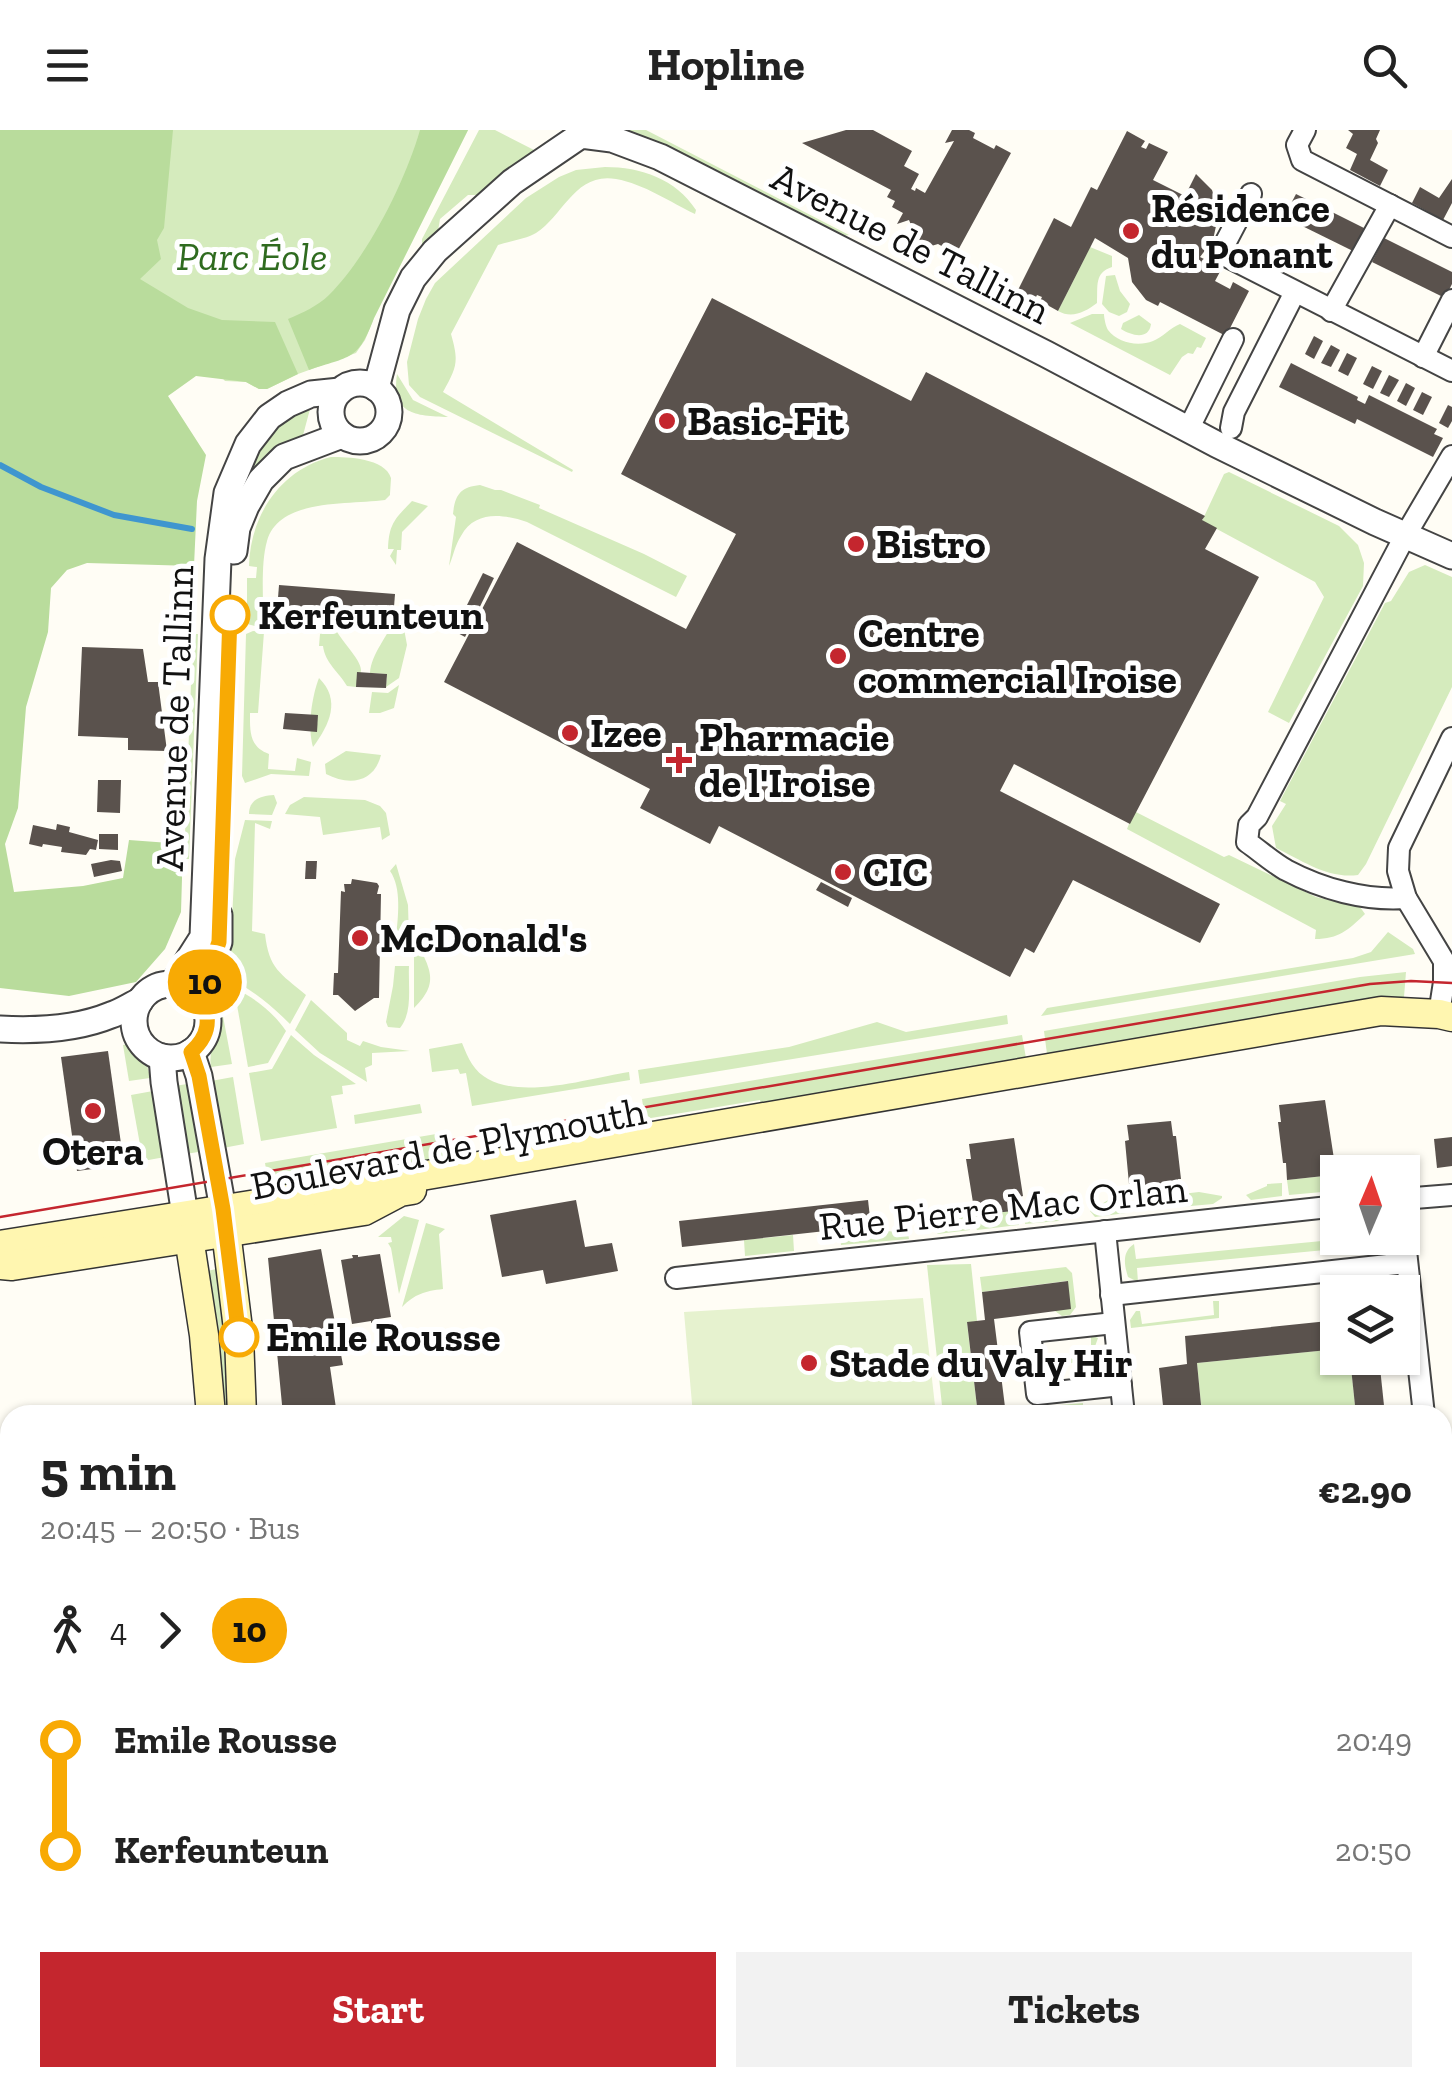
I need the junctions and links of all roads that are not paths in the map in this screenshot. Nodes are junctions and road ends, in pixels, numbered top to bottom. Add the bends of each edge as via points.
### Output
1 (1304, 130) edge
2 (581, 133) edge
3 (1251, 194) dead end
4 (1390, 205) junction
5 (1452, 237) edge
6 (1295, 292) junction
7 (1452, 300) edge
8 (1331, 311) junction
9 (1234, 339) dead end
10 (1424, 357) junction
11 (1452, 371) edge
12 (376, 388) junction
13 (340, 391) junction
14 (1230, 428) dead end
15 (1188, 430) junction
16 (342, 435) junction
17 (1452, 456) edge
18 (1406, 536) junction
19 (1452, 556) edge
20 (1452, 738) edge
21 (1406, 898) junction
22 (172, 984) junction
23 (200, 997) junction
24 (140, 1001) junction
25 (1446, 1016) edge
26 (0, 1029) edge
27 (125, 1035) junction
28 (0, 1044) edge
29 (191, 1052) junction
30 (162, 1057) junction
31 (1452, 1194) edge
32 (1420, 1197) edge
33 (1320, 1208) edge
34 (225, 1221) junction
35 (187, 1226) junction
36 (1104, 1231) junction
37 (0, 1245) edge
38 (1405, 1255) edge
39 (1406, 1264) junction
40 (0, 1266) edge
41 (676, 1278) dead end
42 (1112, 1295) junction
43 (1114, 1323) junction
44 (1121, 1385) junction
45 (210, 1405) edge
46 (242, 1405) edge
47 (1123, 1405) edge
48 (1423, 1405) edge

1 - 4 street via 1297,145 1302,160
2 - 12 street, Avenue de Tallinn via 512,182 424,264 397,310
2 - 15 street, Avenue de Tallinn via 660,156
3 - 6 street via 1220,254
4 - 5 street
4 - 8 street
6 - 8 street
6 - 14 street
7 - 10 street
8 - 10 street
9 - 15 street
10 - 11 street
12 - 13 street via 358,384
12 - 16 street via 388,404 384,430 360,441
13 - 16 street via 332,418
13 - 22 street, Avenue de Tallinn via 311,394 270,417 248,444 228,493 217,571 202,937
15 - 18 street, Avenue de Tallinn
16 - 23 street, Avenue de Tallinn via 284,457 262,480 237,528 219,942
17 - 18 street
18 - 19 street, Avenue de Tallinn
18 - 21 street via 1249,825 1247,842 1284,869 1332,889
20 - 21 street via 1399,848
21 - 25 street via 1444,961
22 - 23 street
22 - 24 street
23 - 29 street via 208,1020
24 - 26 street via 87,1022
24 - 27 street
25 - 34 main road, Boulevard de Plymouth via 1381,1012
27 - 28 street
27 - 30 street
29 - 30 street
29 - 34 street
30 - 35 street
31 - 32 street
33 - 36 street, Rue Pierre Mac Orlan
34 - 35 main road, Boulevard de Plymouth
34 - 46 main road
35 - 37 main road, Boulevard de Plymouth
35 - 40 main road, Boulevard de Plymouth
35 - 45 main road
36 - 41 street, Rue Pierre Mac Orlan
36 - 42 street
38 - 39 street
39 - 42 street
39 - 48 street
42 - 43 street
43 - 44 street
43 - 44 street via 1030,1332 1037,1394
44 - 47 street

